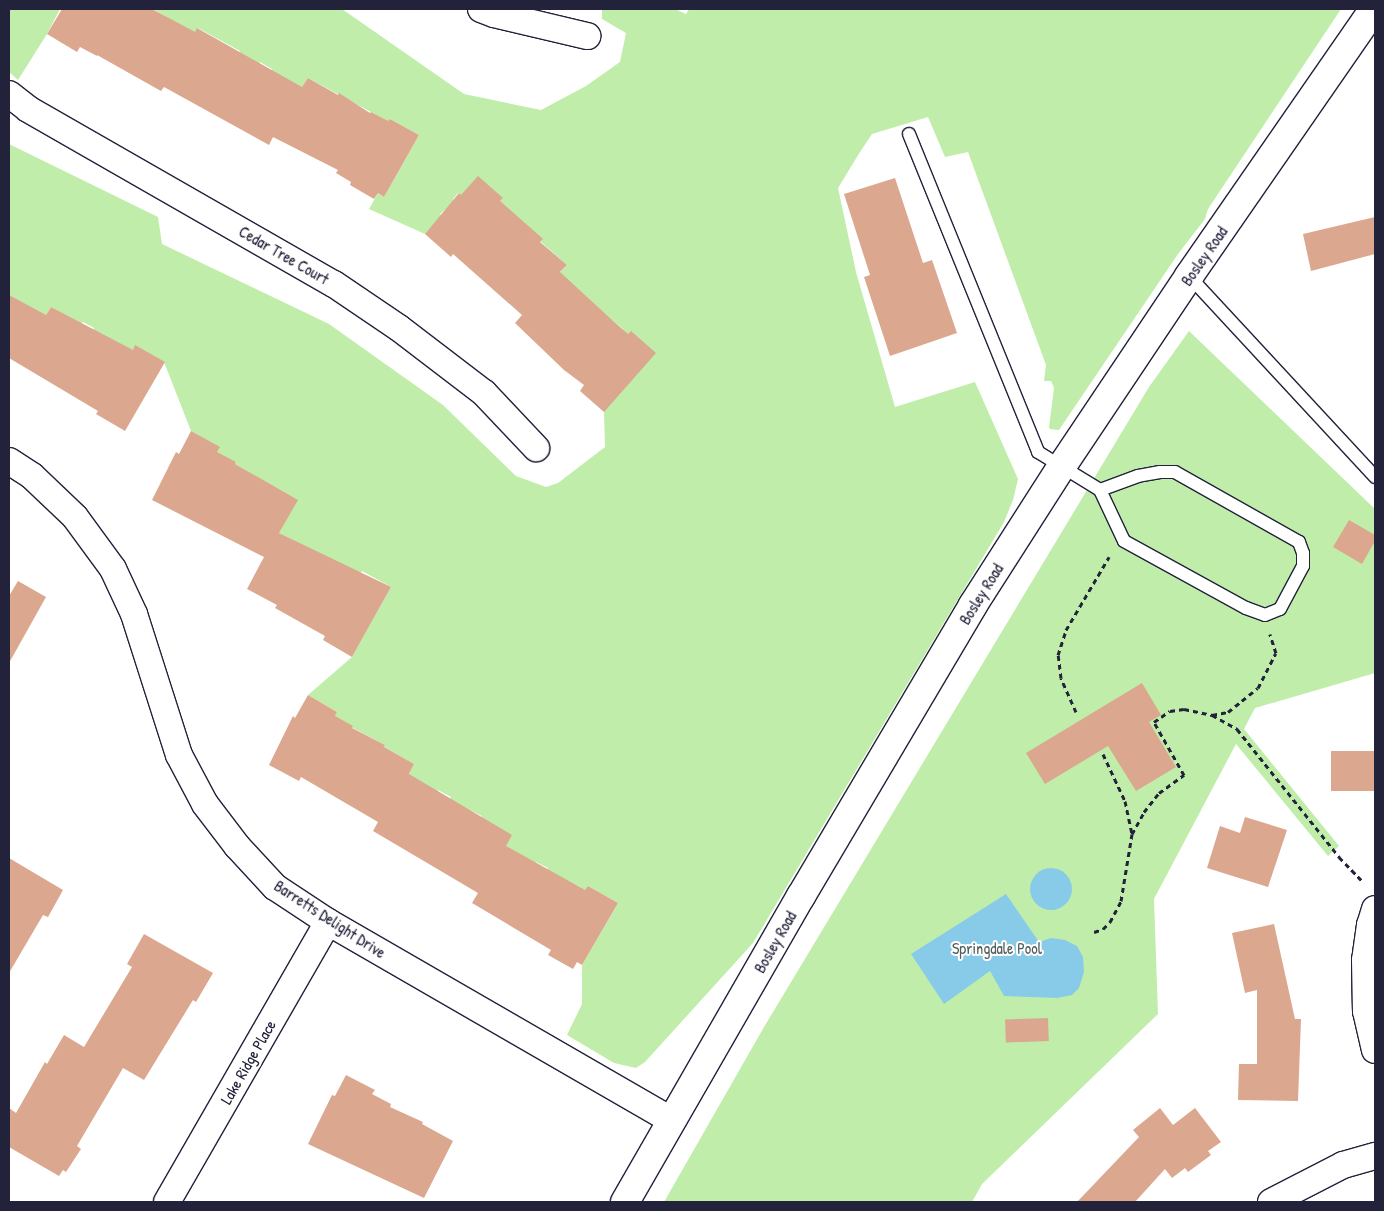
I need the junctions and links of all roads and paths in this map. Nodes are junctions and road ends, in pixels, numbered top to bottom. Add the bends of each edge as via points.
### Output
1 (481, 9) edge
2 (1374, 9) edge
3 (586, 36) dead end
4 (9, 94) edge
5 (909, 134) dead end
6 (1189, 276) junction
7 (536, 448) dead end
8 (9, 461) edge
9 (1062, 466) junction
10 (1375, 477) edge
11 (1100, 490) junction
12 (1121, 537) junction
13 (1265, 615) junction
14 (1076, 712) dead end
15 (1212, 715) junction
16 (1103, 754) dead end
17 (1132, 834) junction
18 (1372, 899) edge
19 (328, 922) junction
20 (1094, 932) dead end
21 (1375, 1050) edge
22 (672, 1121) junction
23 (1375, 1156) edge
24 (167, 1202) edge
25 (625, 1202) edge
26 (1271, 1202) edge

1 - 3 street
2 - 6 street, Bosley Road
4 - 7 street, Cedar Tree Court via 28,109 334,284 399,328 484,393
5 - 9 lane via 1038,452
6 - 9 street, Bosley Road
6 - 10 lane
8 - 19 street, Barretts Delight Drive via 32,476 75,517 113,569 134,614 179,755 206,804 237,846 275,887
9 - 11 lane
9 - 22 street, Bosley Road via 968,613
11 - 12 lane
11 - 13 lane via 1138,476 1175,472 1299,542 1303,566 1280,609
12 - 13 lane via 1138,551
12 - 14 path via 1066,630 1058,655 1060,678
13 - 15 path via 1276,653 1258,688 1228,712
15 - 17 path via 1184,709 1170,711 1154,722 1184,775 1159,793
15 - 18 path via 1237,729
16 - 17 path via 1125,802
17 - 20 path via 1121,901 1110,922
18 - 21 street via 1365,960 1366,1011
19 - 22 street, Barretts Delight Drive
19 - 24 street, Lake Ridge Place
22 - 25 street, Bosley Road
23 - 26 street via 1343,1165

